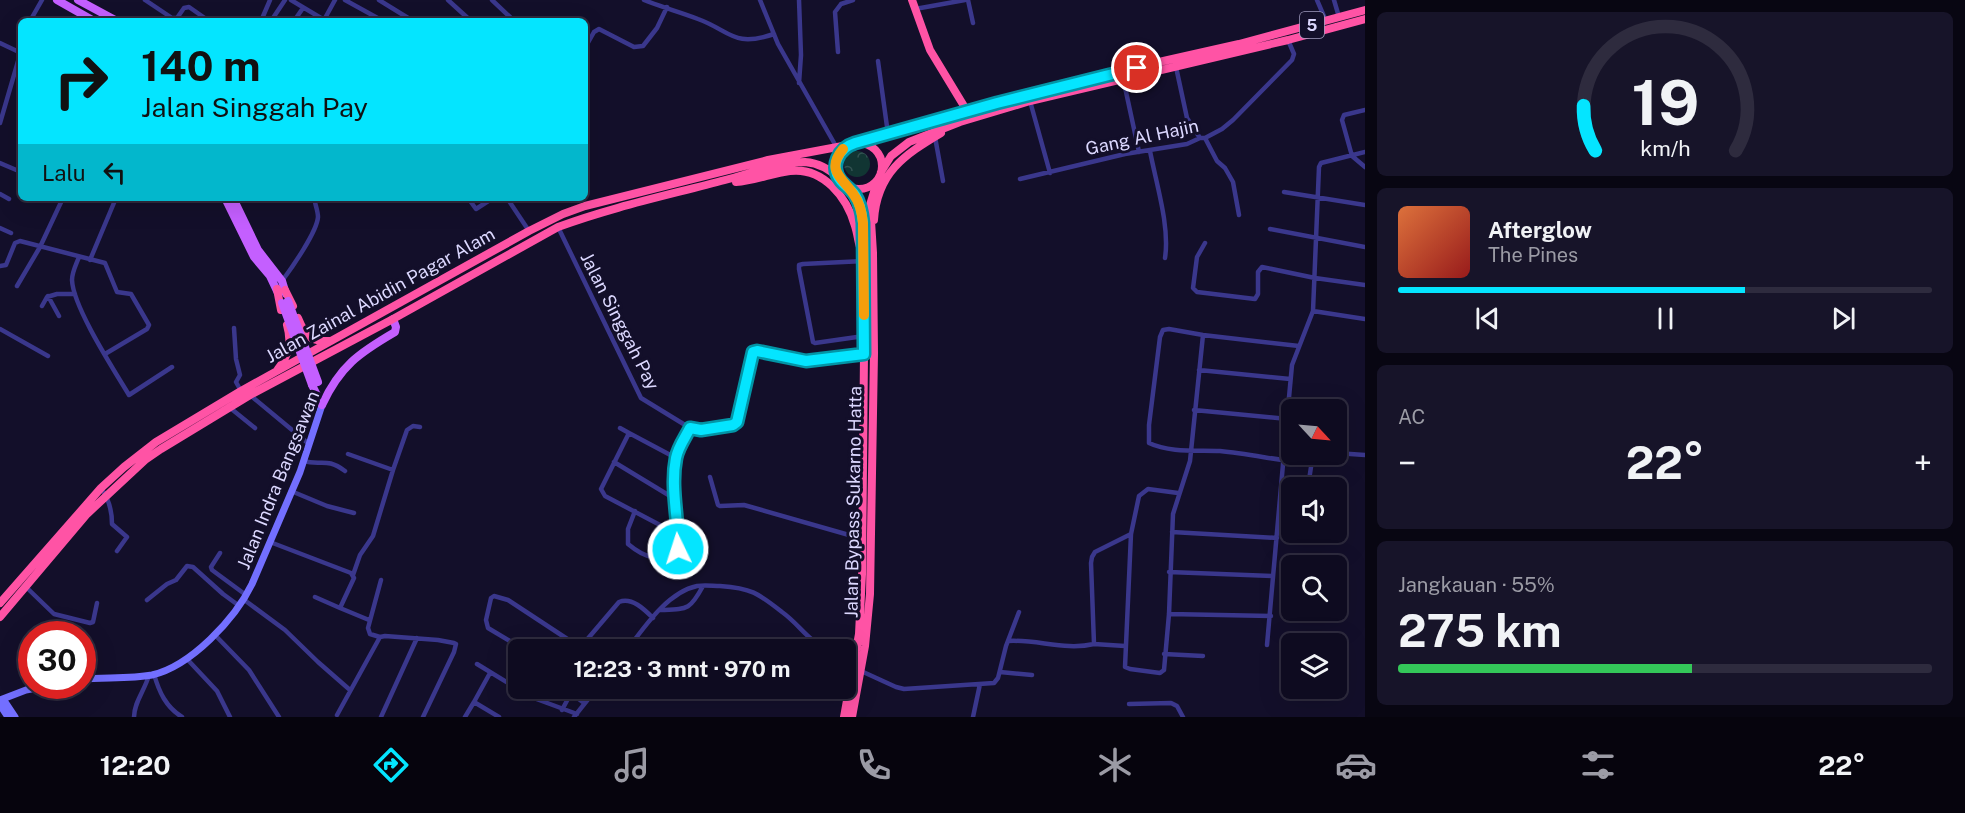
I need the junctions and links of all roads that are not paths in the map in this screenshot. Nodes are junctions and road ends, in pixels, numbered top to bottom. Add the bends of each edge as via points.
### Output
1 (42, 0) edge
2 (57, 0) edge
3 (81, 0) edge
4 (145, 0) edge
5 (270, 0) edge
6 (285, 0) edge
7 (291, 0) edge
8 (335, 0) edge
9 (345, 0) edge
10 (379, 0) edge
11 (448, 0) edge
12 (492, 0) edge
13 (644, 0) edge
14 (760, 0) edge
15 (799, 0) edge
16 (853, 0) edge
17 (912, 0) edge
18 (967, 0) edge
19 (1317, 0) edge
20 (1334, 0) edge
21 (68, 3) edge
22 (303, 8) junction
23 (667, 8) junction
24 (914, 9) junction
25 (1365, 10) edge
26 (1339, 17) junction
27 (32, 18) edge
28 (90, 18) edge
29 (112, 18) edge
30 (172, 18) edge
31 (177, 18) edge
32 (205, 18) edge
33 (262, 18) edge
34 (273, 18) edge
35 (296, 18) edge
36 (321, 18) edge
37 (326, 18) edge
38 (378, 18) edge
39 (403, 18) edge
40 (468, 18) edge
41 (510, 18) edge
42 (1365, 19) edge
43 (1326, 21) junction
44 (973, 23) dead end
45 (774, 34) junction
46 (1288, 40) junction
47 (1260, 42) junction
48 (0, 43) edge
49 (588, 44) edge
50 (1240, 47) junction
51 (18, 51) edge
52 (838, 52) dead end
53 (18, 61) edge
54 (878, 61) dead end
55 (1176, 67) junction
56 (1123, 78) junction
57 (799, 83) junction
58 (1030, 101) junction
59 (1365, 110) edge
60 (967, 111) junction
61 (1, 114) edge
62 (960, 122) junction
63 (0, 123) edge
64 (888, 134) junction
65 (935, 137) junction
66 (1202, 138) junction
67 (852, 144) junction
68 (837, 148) junction
69 (1150, 151) junction
70 (1139, 152) junction
71 (1365, 152) edge
72 (1349, 157) junction
73 (0, 163) edge
74 (1365, 167) edge
75 (18, 170) edge
76 (742, 171) junction
77 (1050, 173) junction
78 (880, 176) junction
79 (1020, 179) dead end
80 (721, 181) junction
81 (943, 181) dead end
82 (843, 183) junction
83 (1284, 192) dead end
84 (0, 194) edge
85 (9, 199) dead end
86 (1318, 199) junction
87 (62, 201) edge
88 (115, 201) edge
89 (226, 201) edge
90 (235, 201) edge
91 (316, 201) edge
92 (470, 201) edge
93 (488, 201) edge
94 (509, 201) edge
95 (1365, 205) edge
96 (1239, 216) dead end
97 (558, 227) junction
98 (0, 228) edge
99 (1270, 229) dead end
100 (529, 231) junction
101 (11, 233) dead end
102 (1316, 238) junction
103 (1205, 243) dead end
104 (40, 247) junction
105 (1365, 247) edge
106 (79, 257) junction
107 (867, 257) junction
108 (1165, 258) dead end
109 (90, 260) junction
110 (0, 266) edge
111 (1315, 278) junction
112 (1365, 285) edge
113 (17, 286) dead end
114 (281, 287) junction
115 (75, 294) junction
116 (48, 296) junction
117 (42, 306) dead end
118 (1313, 311) junction
119 (59, 316) dead end
120 (393, 319) junction
121 (1365, 319) edge
122 (234, 327) dead end
123 (0, 329) edge
124 (304, 333) junction
125 (1203, 335) junction
126 (864, 336) junction
127 (290, 340) junction
128 (333, 341) junction
129 (1299, 346) junction
130 (105, 354) junction
131 (864, 354) junction
132 (48, 356) dead end
133 (172, 367) dead end
134 (1199, 370) junction
135 (276, 371) junction
136 (1290, 379) junction
137 (245, 393) junction
138 (1288, 399) edge
139 (324, 401) junction
140 (230, 407) junction
141 (1194, 410) junction
142 (1281, 418) edge
143 (420, 427) dead end
144 (255, 428) dead end
145 (620, 428) dead end
146 (690, 428) junction
147 (629, 433) junction
148 (309, 444) junction
149 (1191, 451) junction
150 (348, 454) dead end
151 (1347, 454) edge
152 (1365, 455) edge
153 (676, 458) junction
154 (1281, 460) edge
155 (303, 461) junction
156 (614, 462) junction
157 (393, 470) junction
158 (345, 471) dead end
159 (867, 471) junction
160 (710, 477) dead end
161 (867, 487) junction
162 (104, 491) junction
163 (291, 491) junction
164 (1178, 493) junction
165 (675, 499) junction
166 (1281, 499) edge
167 (635, 511) junction
168 (354, 513) dead end
169 (1172, 532) junction
170 (677, 534) junction
171 (1131, 534) junction
172 (1277, 538) junction
173 (863, 539) junction
174 (269, 542) junction
175 (117, 551) dead end
176 (220, 553) dead end
177 (1169, 573) junction
178 (351, 574) junction
179 (1273, 576) junction
180 (381, 580) dead end
181 (703, 586) junction
182 (26, 587) junction
183 (315, 597) dead end
184 (147, 600) dead end
185 (242, 600) junction
186 (0, 603) edge
187 (97, 603) dead end
188 (340, 608) junction
189 (661, 610) junction
190 (1018, 612) dead end
191 (1169, 614) junction
192 (1271, 616) junction
193 (0, 617) edge
194 (653, 618) junction
195 (369, 620) junction
196 (214, 634) junction
197 (380, 637) junction
198 (417, 638) junction
199 (565, 639) edge
200 (588, 639) edge
201 (636, 639) edge
202 (812, 639) edge
203 (854, 639) edge
204 (508, 640) edge
205 (1008, 641) junction
206 (1092, 644) junction
207 (1267, 645) dead end
208 (1125, 646) junction
209 (1164, 654) junction
210 (1203, 656) dead end
211 (187, 659) junction
212 (477, 664) dead end
213 (861, 671) junction
214 (1000, 672) junction
215 (490, 673) junction
216 (151, 675) junction
217 (1032, 675) dead end
218 (96, 678) edge
219 (980, 684) junction
220 (350, 690) junction
221 (18, 694) edge
222 (568, 699) edge
223 (579, 699) edge
224 (587, 699) edge
225 (846, 699) edge
226 (1, 701) edge
227 (474, 702) junction
228 (584, 703) junction
229 (1128, 704) dead end
230 (562, 710) junction
231 (337, 715) dead end
232 (576, 716) edge
233 (8, 717) edge
234 (15, 717) edge
235 (134, 717) edge
236 (182, 717) edge
237 (230, 717) edge
238 (279, 717) edge
239 (381, 717) edge
240 (423, 717) edge
241 (465, 717) edge
242 (499, 717) edge
243 (844, 717) edge
244 (852, 717) edge
245 (973, 717) edge
246 (1183, 717) edge

1 - 27 street
2 - 21 main road
3 - 29 main road
4 - 30 street
5 - 33 street
6 - 34 street
7 - 22 street
8 - 37 street
9 - 38 street
10 - 39 street
11 - 40 street
12 - 41 street
13 - 23 street
14 - 45 street
15 - 57 street
16 - 52 street via 841,4 835,12
17 - 24 highway
18 - 24 street
18 - 44 street
19 - 43 street
20 - 26 street
21 - 28 main road
22 - 35 street
22 - 36 street
23 - 45 street via 702,20 733,38 758,39
23 - 49 street via 643,46 634,47 598,29
24 - 60 highway via 930,50
25 - 26 highway, 5
26 - 43 highway, 5
31 - 32 street via 189,7
42 - 46 highway, 5
43 - 47 highway, 5
45 - 57 street
46 - 47 highway, 5
46 - 66 street, Gang Al Hajin via 1294,54 1292,60 1222,129
47 - 50 highway, 5
48 - 51 street
50 - 55 highway, 5
50 - 60 highway, 5 via 1119,71
53 - 61 street
54 - 64 street
55 - 56 highway, 5
55 - 66 street via 1187,118
56 - 58 highway, 5
56 - 70 street
57 - 68 street
58 - 62 highway, 5
58 - 77 street
59 - 72 street via 1342,117
60 - 64 highway, 5
61 - 63 street
62 - 65 highway
62 - 78 highway, 5 via 898,149
64 - 67 highway, 5
65 - 81 street
65 - 107 highway via 901,160 885,180
66 - 69 street, Gang Al Hajin
66 - 96 street via 1233,182
67 - 68 highway, Jalan Zainal Abidin Pagar Alam
67 - 78 highway via 866,144 876,151 881,161
67 - 82 highway via 839,154 835,165
68 - 76 highway, Jalan Zainal Abidin Pagar Alam via 768,160
69 - 70 street, Gang Al Hajin
69 - 108 street via 1167,248
70 - 77 street, Gang Al Hajin
71 - 72 street
72 - 74 street
72 - 86 street via 1319,167
73 - 75 street
76 - 80 highway, Jalan Zainal Abidin Pagar Alam
76 - 82 highway, Jalan Zainal Abidin Pagar Alam via 805,162 824,166
76 - 100 highway, Jalan Zainal Abidin Pagar Alam via 585,206
77 - 79 street, Gang Al Hajin
78 - 82 highway via 865,188 854,189
78 - 107 highway, Jalan Bypass Sukarno Hatta via 870,205
80 - 97 highway, Jalan Zainal Abidin Pagar Alam
80 - 107 highway via 751,180 791,171 818,175 847,207 860,251
82 - 107 highway, Jalan Bypass Sukarno Hatta via 861,208
83 - 86 street
84 - 85 street
86 - 95 street
86 - 102 street
87 - 104 street
88 - 109 street
89 - 114 main road via 254,256
90 - 114 main road
91 - 114 street via 316,224
92 - 93 street via 476,209
94 - 100 street
97 - 120 highway, Jalan Zainal Abidin Pagar Alam
97 - 146 street, Jalan Singgah Pay via 641,398
98 - 101 street
99 - 102 street
100 - 128 highway, Jalan Zainal Abidin Pagar Alam
102 - 105 street
102 - 111 street
103 - 111 street via 1197,257 1193,288 1198,292 1255,299 1262,267
104 - 106 street
104 - 110 street via 17,241 6,265
104 - 113 street
106 - 109 street
106 - 115 street via 73,273
107 - 126 highway, Jalan Bypass Sukarno Hatta
107 - 126 street via 803,264 798,269 813,342
107 - 159 highway, Jalan Bypass Sukarno Hatta via 874,353
109 - 130 street via 105,263 117,292 131,294 148,325
111 - 112 street
111 - 118 street
114 - 124 highway
114 - 127 highway via 278,300
114 - 139 main road, bridge
115 - 116 street
115 - 130 street
116 - 117 street
116 - 119 street
118 - 121 street
118 - 129 street
120 - 137 highway, Jalan Zainal Abidin Pagar Alam
120 - 139 main road, Jalan Indra Bangsawan via 395,332 350,363
122 - 137 street via 240,375 236,382
123 - 132 street
124 - 127 highway via 301,342
124 - 128 highway via 317,341
125 - 129 street
125 - 134 street
125 - 149 street via 1163,330 1149,425 1150,444
126 - 131 highway, Jalan Bypass Sukarno Hatta
127 - 135 highway via 287,355
128 - 135 highway, Jalan Zainal Abidin Pagar Alam
129 - 136 street
130 - 133 street via 129,395
131 - 146 street via 806,361 753,352 737,422 701,430
131 - 159 highway, Jalan Bypass Sukarno Hatta
134 - 136 street
134 - 141 street
135 - 137 highway, Jalan Zainal Abidin Pagar Alam
136 - 138 street
137 - 140 highway, Jalan Zainal Abidin Pagar Alam
137 - 148 street
137 - 162 highway, Jalan Zainal Abidin Pagar Alam via 156,442 124,467
139 - 148 street, Jalan Indra Bangsawan
140 - 144 street
140 - 162 highway, Jalan Zainal Abidin Pagar Alam via 161,449
141 - 142 street
141 - 149 street
143 - 157 street via 407,430
145 - 147 street
146 - 153 street
147 - 153 street
147 - 156 street
148 - 155 street, Jalan Indra Bangsawan
149 - 154 street
149 - 164 street
150 - 157 street
151 - 152 street
153 - 165 street
155 - 158 street via 329,462
155 - 163 street, Jalan Indra Bangsawan
156 - 165 street
156 - 167 street via 602,494
157 - 178 street via 373,536
159 - 161 highway, Jalan Bypass Sukarno Hatta
160 - 173 street via 720,506 744,504
161 - 173 highway, Jalan Bypass Sukarno Hatta
161 - 213 highway, Jalan Bypass Sukarno Hatta via 870,594
162 - 175 street via 113,513 112,524 127,537
162 - 182 highway, Jalan Zainal Abidin Pagar Alam
162 - 186 highway, Jalan Zainal Abidin Pagar Alam
163 - 168 street
163 - 174 street, Jalan Indra Bangsawan
164 - 169 street
164 - 171 street via 1148,489 1142,493
165 - 170 street
166 - 172 street
167 - 170 street
167 - 170 street via 626,537 636,550 660,558 678,549
169 - 172 street
169 - 177 street
171 - 206 street via 1092,557
171 - 208 street
172 - 179 street
173 - 203 highway, Jalan Bypass Sukarno Hatta via 861,606
174 - 178 street
174 - 185 street, Jalan Indra Bangsawan
176 - 185 street via 212,570
177 - 179 street
177 - 191 street
178 - 188 street via 354,578
179 - 192 street
180 - 195 street
181 - 189 street via 681,591
181 - 189 street via 688,607
181 - 202 street via 754,591
182 - 187 street via 54,614 90,623
182 - 193 highway, Jalan Zainal Abidin Pagar Alam
183 - 188 street
184 - 185 street via 176,580 187,566 223,594
185 - 196 street, Jalan Indra Bangsawan
185 - 220 street via 285,630
188 - 195 street
189 - 194 street
190 - 205 street
191 - 192 street
191 - 209 street
192 - 207 street
194 - 200 street via 634,602 624,600
194 - 201 street
195 - 197 street via 368,632
196 - 211 street, Jalan Indra Bangsawan
196 - 238 street via 249,670
197 - 198 street
197 - 220 street
198 - 239 street
198 - 240 street via 456,644
199 - 204 street via 508,600 494,596 486,620 488,628
205 - 206 street via 1067,647
205 - 214 street
206 - 208 street
208 - 209 street via 1125,667 1130,669 1162,673
209 - 210 street
211 - 216 street, Jalan Indra Bangsawan
211 - 237 street via 217,691
212 - 215 street
213 - 219 street via 904,689
213 - 244 highway, Jalan Bypass Sukarno Hatta
214 - 217 street
214 - 219 street via 994,683
215 - 227 street
215 - 230 street via 531,698
216 - 218 street, Jalan Indra Bangsawan
216 - 235 street via 137,701
216 - 236 street via 168,706
219 - 245 street
220 - 231 street
221 - 226 street
222 - 230 street
223 - 228 street
224 - 228 street
225 - 243 highway, Jalan Bypass Sukarno Hatta
226 - 233 street
226 - 234 street
227 - 241 street
227 - 242 street
228 - 232 street
229 - 246 street via 1171,703
230 - 232 street

